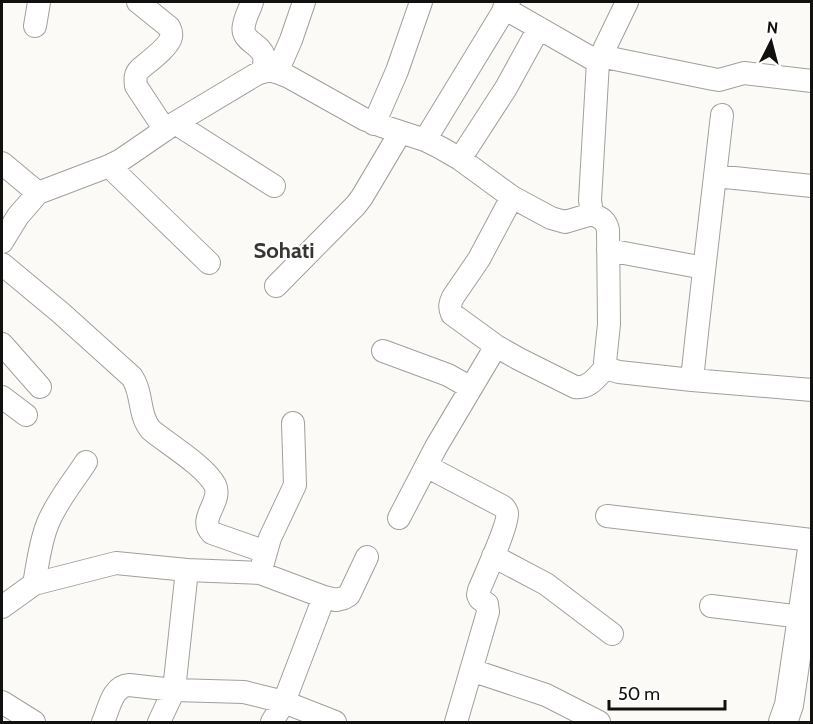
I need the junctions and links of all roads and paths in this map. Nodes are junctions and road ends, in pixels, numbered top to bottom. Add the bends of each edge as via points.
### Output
1 (39, 2) edge
2 (138, 2) edge
3 (252, 2) edge
4 (304, 2) edge
5 (421, 2) edge
6 (627, 2) edge
7 (506, 5) edge
8 (35, 26) dead end
9 (539, 28) junction
10 (599, 59) junction
11 (270, 71) junction
12 (812, 81) edge
13 (722, 115) dead end
14 (374, 123) junction
15 (170, 126) junction
16 (400, 133) junction
17 (425, 140) junction
18 (460, 159) junction
19 (2, 163) edge
20 (109, 166) junction
21 (715, 176) junction
22 (274, 186) dead end
23 (812, 186) edge
24 (38, 193) junction
25 (512, 197) junction
26 (592, 214) junction
27 (2, 242) edge
28 (608, 250) junction
29 (209, 263) dead end
30 (2, 264) edge
31 (704, 268) junction
32 (276, 286) dead end
33 (2, 344) edge
34 (496, 346) junction
35 (383, 351) dead end
36 (606, 367) junction
37 (692, 380) junction
38 (40, 387) dead end
39 (471, 388) junction
40 (812, 390) edge
41 (2, 397) edge
42 (26, 415) dead end
43 (293, 423) dead end
44 (86, 462) dead end
45 (426, 466) junction
46 (607, 516) dead end
47 (399, 518) dead end
48 (812, 540) edge
49 (812, 549) edge
50 (266, 552) junction
51 (493, 556) junction
52 (367, 557) dead end
53 (187, 570) junction
54 (260, 573) junction
55 (34, 584) junction
56 (324, 597) junction
57 (711, 606) dead end
58 (2, 607) edge
59 (802, 617) junction
60 (612, 634) dead end
61 (471, 670) junction
62 (174, 690) junction
63 (2, 702) edge
64 (284, 702) junction
65 (34, 723) edge
66 (103, 723) edge
67 (159, 723) edge
68 (273, 723) edge
69 (335, 723) edge
70 (456, 723) edge
71 (599, 723) edge
72 (783, 723) edge

1 - 8 street
2 - 15 street via 171,32 167,44 136,73 135,79 136,86
3 - 11 street via 244,32 262,52
4 - 11 street via 291,40
5 - 14 street
6 - 10 street
7 - 9 street
7 - 17 street
9 - 10 street
9 - 18 street
10 - 12 street via 719,80 744,73
10 - 26 street
11 - 14 street
11 - 15 street
13 - 21 street
14 - 16 street
15 - 20 street
15 - 22 street
16 - 17 street
16 - 32 street via 356,205
17 - 18 street
18 - 25 street
19 - 24 street
20 - 24 street
20 - 29 street
21 - 23 street
21 - 31 street
24 - 27 street
25 - 26 street via 566,222
25 - 34 street via 450,303 452,314
26 - 28 street via 606,223
28 - 31 street
28 - 36 street
30 - 50 street via 132,377 146,424 201,468 215,485 217,492 207,522 212,533
31 - 37 street
33 - 38 street
34 - 36 street via 575,387 583,388
34 - 39 street
35 - 39 street via 448,375
36 - 37 street via 619,372
37 - 40 street
39 - 45 street
41 - 42 street
43 - 50 street via 295,484
44 - 55 street via 48,522
45 - 47 street
45 - 51 street via 506,510 507,519
46 - 48 street
49 - 59 main road
50 - 54 street
51 - 60 street via 546,584
51 - 61 street via 478,595 488,608
52 - 56 street via 349,595 336,600
53 - 54 street
53 - 55 street via 116,563
53 - 62 street
54 - 56 street
55 - 58 street
56 - 64 street
57 - 59 street
59 - 72 main road
61 - 70 street
61 - 71 street via 546,695
62 - 64 street via 244,692
62 - 66 street via 122,685 116,690
62 - 67 street
63 - 65 street
64 - 68 street
64 - 69 street

